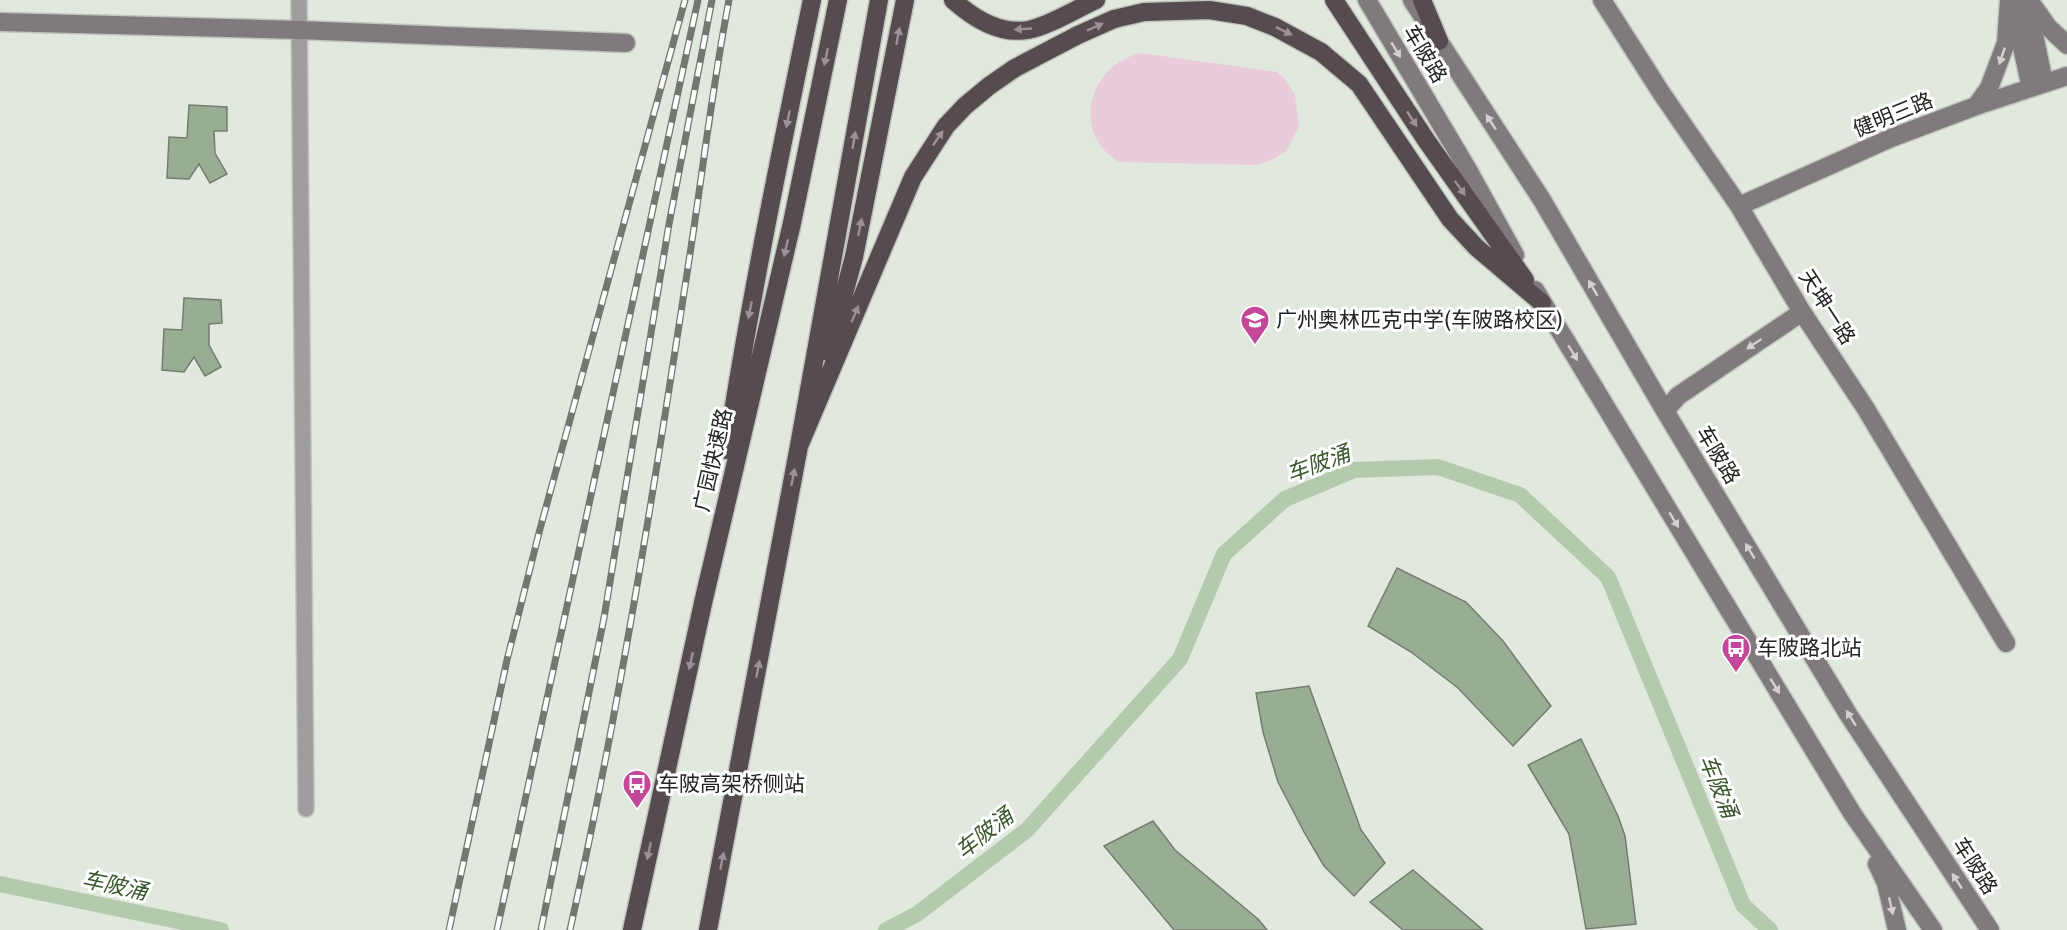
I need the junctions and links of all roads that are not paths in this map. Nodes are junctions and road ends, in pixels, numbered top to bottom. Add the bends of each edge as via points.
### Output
1 (299, 0) edge
2 (812, 0) edge
3 (838, 0) edge
4 (879, 0) edge
5 (905, 0) edge
6 (953, 0) edge
7 (1096, 0) edge
8 (1334, 0) edge
9 (1367, 0) edge
10 (1412, 0) edge
11 (1422, 0) edge
12 (1602, 0) edge
13 (2010, 0) edge
14 (2028, 0) edge
15 (0, 22) edge
16 (299, 30) junction
17 (1439, 41) junction
18 (626, 44) dead end
19 (2067, 45) edge
20 (2067, 76) edge
21 (2038, 86) junction
22 (1976, 106) junction
23 (1739, 206) junction
24 (1542, 303) junction
25 (1802, 312) junction
26 (1665, 411) junction
27 (799, 446) junction
28 (703, 603) junction
29 (2006, 643) dead end
30 (306, 809) dead end
31 (1852, 813) junction
32 (710, 924) edge
33 (633, 926) edge
34 (1897, 930) edge
35 (1933, 930) edge
36 (1990, 930) edge

1 - 16 street
2 -> 28 highway via 740,365
3 -> 28 highway, 广园快速路 via 792,223
27 -> 4 highway
27 -> 5 highway via 854,258
7 -> 6 highway via 1028,30 988,25
8 -> 24 highway via 1426,140
9 -> 24 street, 车陂路
10 - 17 street, 车陂路
11 - 17 highway
12 - 23 street, 天坤一路
13 - 21 street
13 -> 22 street via 2006,43 1989,88
14 - 19 street
14 - 21 street
15 - 16 street
16 - 18 street
16 - 30 street
26 -> 17 street, 车陂路 via 1542,200
20 - 21 street, 健明三路
21 - 22 street, 健明三路
22 - 23 street, 健明三路 via 1892,138
23 - 25 street, 天坤一路
27 -> 24 highway via 913,177 946,126 965,106 1015,68 1114,19 1144,12 1209,10 1247,16 1322,52 1359,84 1450,219 1476,247
24 -> 31 street, 车陂路
25 -> 26 street via 1678,396
25 - 29 street, 天坤一路 via 1866,409
36 -> 26 street, 车陂路 via 1848,714
32 -> 27 highway
28 -> 33 highway, 广园快速路
31 -> 34 street via 1886,883
31 - 35 street, 车陂路

